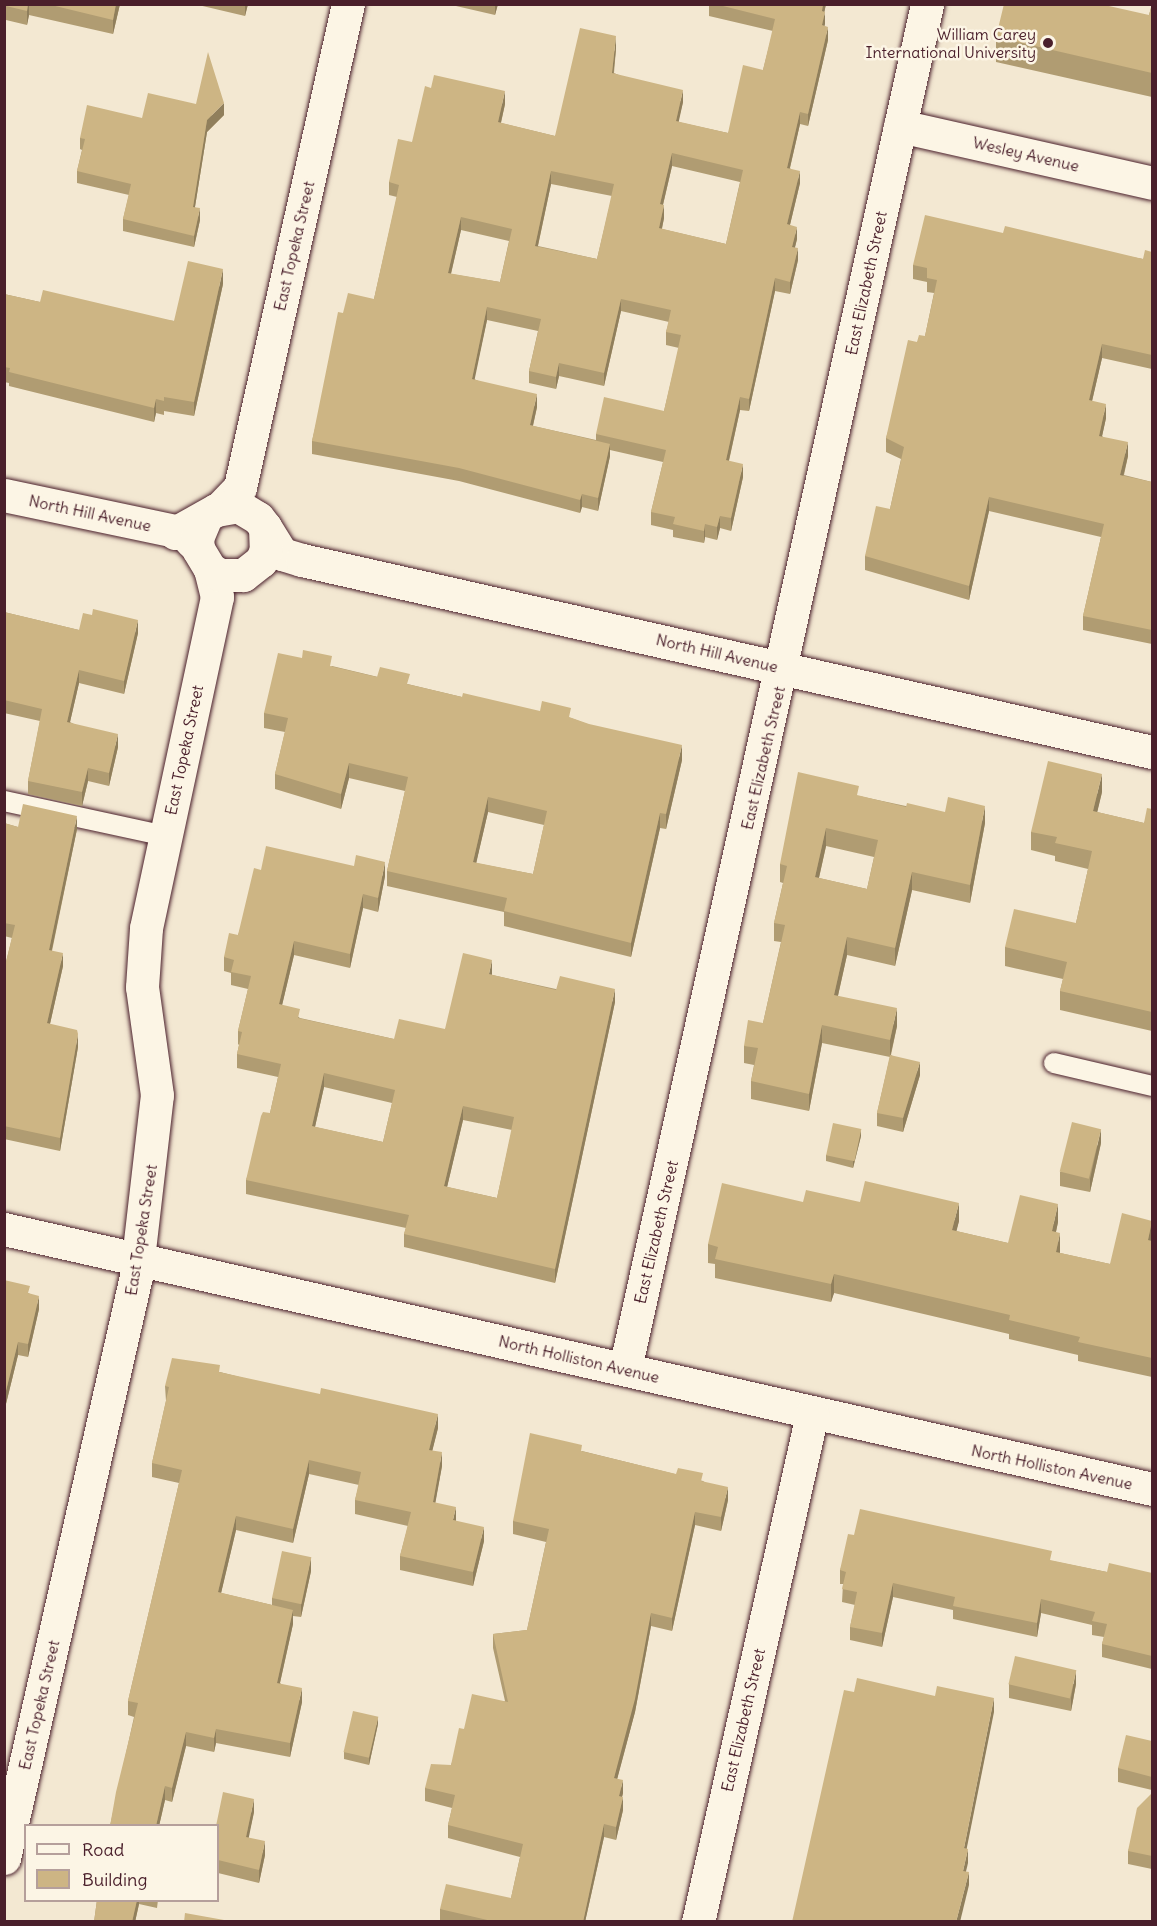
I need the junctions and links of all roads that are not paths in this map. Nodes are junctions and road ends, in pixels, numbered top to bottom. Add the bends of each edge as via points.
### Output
1 (348, 4) edge
2 (927, 4) edge
3 (900, 126) junction
4 (1152, 183) edge
5 (4, 495) edge
6 (244, 517) junction
7 (200, 562) junction
8 (783, 668) junction
9 (1152, 752) edge
10 (4, 801) edge
11 (166, 836) junction
12 (1054, 1064) dead end
13 (1152, 1086) edge
14 (4, 1229) edge
15 (137, 1259) junction
16 (625, 1370) junction
17 (812, 1414) junction
18 (1152, 1489) edge
19 (4, 1858) edge
20 (698, 1922) edge

1 - 6 street, East Topeka Street
2 - 3 street, East Elizabeth Street
3 - 4 street, Wesley Avenue
3 - 8 street, East Elizabeth Street
5 - 7 street, North Hill Avenue
6 - 7 street
6 - 7 street, North Hill Avenue via 248,572 220,575
6 - 8 street, North Hill Avenue
7 - 11 street, East Topeka Street
8 - 9 street, North Hill Avenue
8 - 16 street, East Elizabeth Street
10 - 11 lane
11 - 15 street, East Topeka Street via 146,928 143,975 157,1095
12 - 13 lane
14 - 15 street, North Holliston Avenue
15 - 16 street, North Holliston Avenue
15 - 19 street, East Topeka Street
16 - 17 street, North Holliston Avenue
17 - 18 street, North Holliston Avenue
17 - 20 street, East Elizabeth Street

